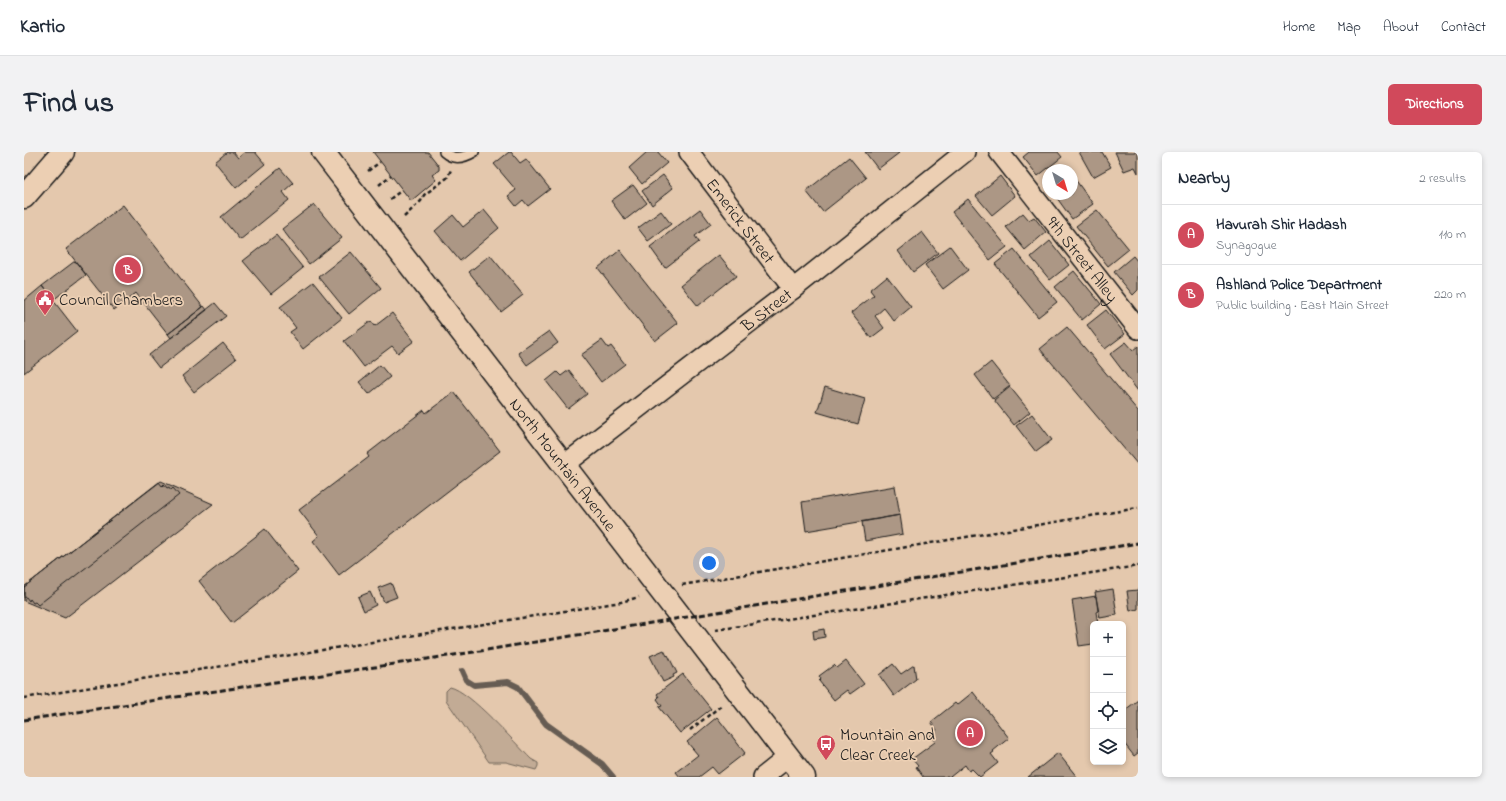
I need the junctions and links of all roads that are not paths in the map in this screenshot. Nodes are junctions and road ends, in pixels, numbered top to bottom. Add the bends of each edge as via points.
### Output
1 (63, 152) edge
2 (323, 152) edge
3 (444, 152) edge
4 (474, 152) edge
5 (689, 152) edge
6 (966, 152) edge
7 (999, 152) edge
8 (24, 197) edge
9 (793, 289) junction
10 (1138, 329) edge
11 (564, 464) junction
12 (788, 757) junction
13 (763, 777) edge
14 (804, 777) edge

1 - 8 street
2 - 11 street, North Mountain Avenue
3 - 4 lane via 455,157 468,156
5 - 9 street, Emerick Street
6 - 9 street, B Street
7 - 10 street, 9th Street Alley
9 - 11 street, B Street
11 - 12 street, North Mountain Avenue
12 - 13 street
12 - 14 street, North Mountain Avenue

